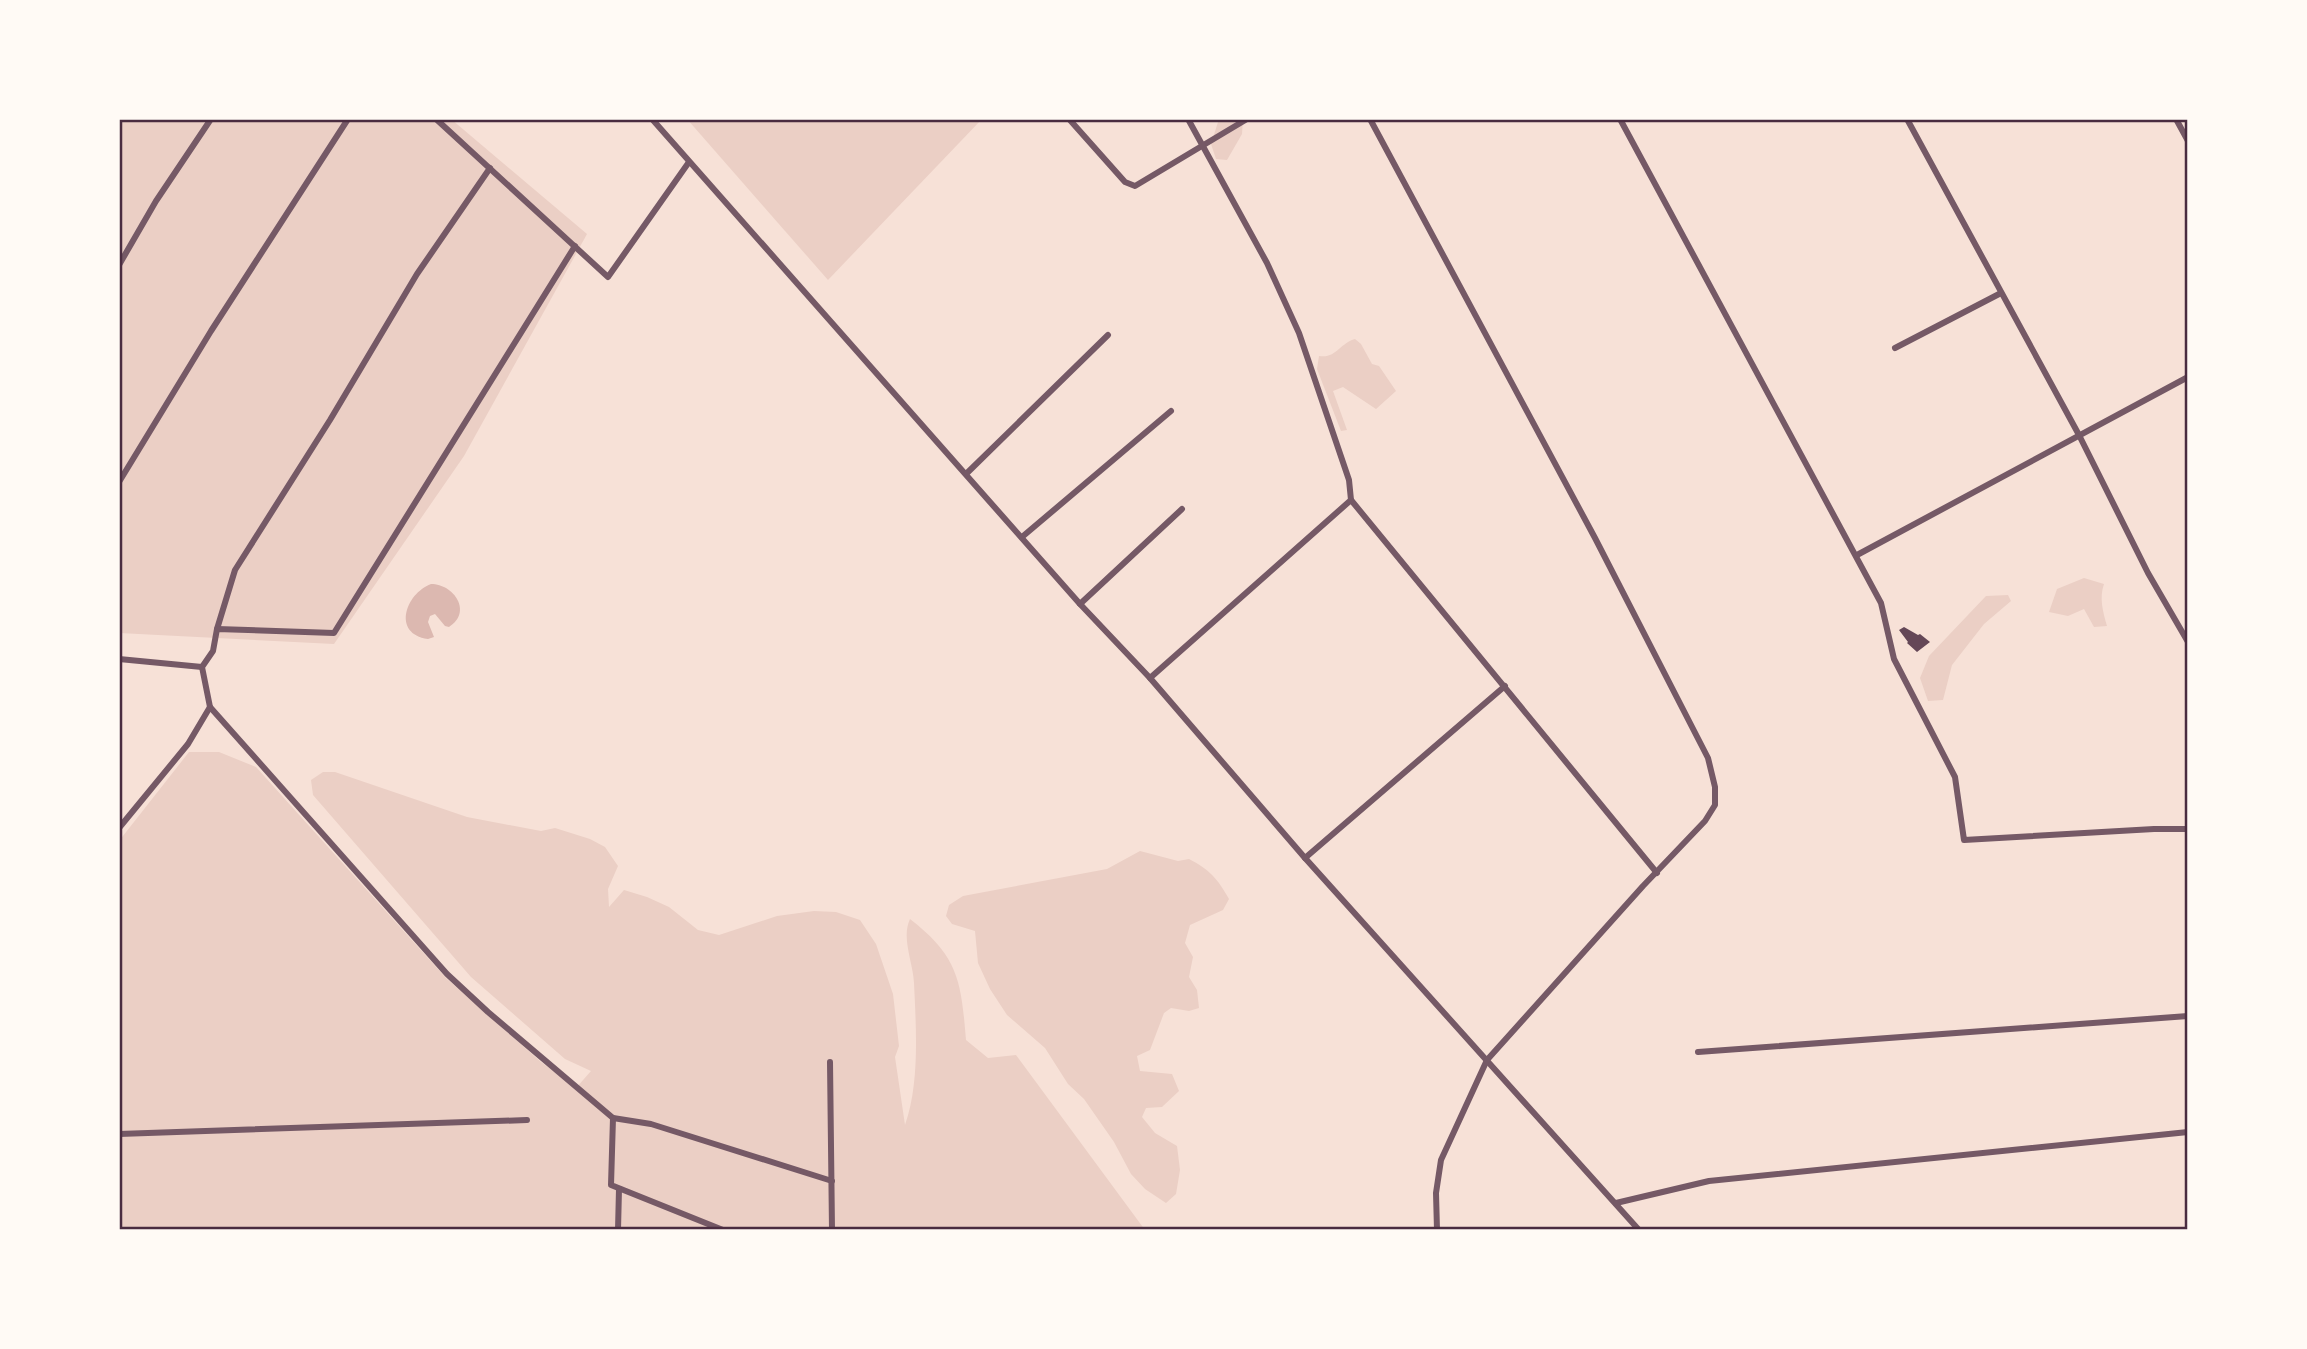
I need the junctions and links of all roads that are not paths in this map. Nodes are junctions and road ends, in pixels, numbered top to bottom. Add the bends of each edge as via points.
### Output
1 (211, 119) edge
2 (348, 119) edge
3 (436, 119) edge
4 (652, 119) edge
5 (1069, 119) edge
6 (1188, 119) edge
7 (1247, 119) edge
8 (1370, 119) edge
9 (1620, 119) edge
10 (1907, 119) edge
11 (2176, 119) edge
12 (2188, 141) edge
13 (1202, 144) junction
14 (689, 162) junction
15 (489, 168) junction
16 (575, 247) junction
17 (119, 265) edge
18 (2001, 293) junction
19 (1108, 335) dead end
20 (1895, 348) dead end
21 (2188, 377) edge
22 (1171, 411) dead end
23 (2079, 435) junction
24 (966, 474) junction
25 (119, 482) edge
26 (1350, 500) junction
27 (1182, 509) dead end
28 (1022, 537) junction
29 (1857, 555) junction
30 (1080, 604) junction
31 (217, 629) junction
32 (2188, 642) edge
33 (119, 659) edge
34 (202, 667) junction
35 (1150, 678) junction
36 (1505, 686) junction
37 (210, 707) junction
38 (119, 828) edge
39 (2188, 829) edge
40 (1305, 858) junction
41 (1657, 873) junction
42 (2188, 1016) edge
43 (1698, 1052) dead end
44 (1487, 1060) junction
45 (830, 1062) dead end
46 (613, 1118) junction
47 (527, 1120) dead end
48 (2188, 1132) edge
49 (119, 1134) edge
50 (832, 1181) junction
51 (620, 1189) junction
52 (1616, 1203) junction
53 (618, 1230) edge
54 (723, 1230) edge
55 (832, 1230) edge
56 (1437, 1230) edge
57 (1639, 1230) edge

1 - 17 street
2 - 25 street
3 - 15 street
4 - 14 street
5 - 13 street via 1125,182 1135,186
6 - 13 street
7 - 13 street
8 - 41 street via 1708,758 1715,805
9 - 29 street
10 - 18 street
11 - 12 street
13 - 26 street via 1299,333 1349,480
14 - 16 street via 608,277
14 - 24 street
15 - 16 street
15 - 31 street via 417,274 235,570
16 - 31 street via 334,633
18 - 20 street
18 - 23 street
19 - 24 street
21 - 23 street
22 - 28 street
23 - 29 street
23 - 32 street
24 - 28 street
26 - 35 street
26 - 36 street
27 - 30 street
28 - 30 street
29 - 39 street via 1881,603 1894,659 1955,777 1964,840
30 - 35 street
31 - 34 street
33 - 34 street
34 - 37 street
35 - 40 street
36 - 40 street
36 - 41 street
37 - 38 street via 188,744
37 - 46 street via 447,974
40 - 44 street
41 - 44 street
42 - 43 street
44 - 52 street
44 - 56 street via 1441,1160
45 - 50 street
46 - 50 street via 651,1124
46 - 51 street via 611,1185
47 - 49 street
48 - 52 street via 1709,1181
50 - 55 street
51 - 53 street
51 - 54 street
52 - 57 street

